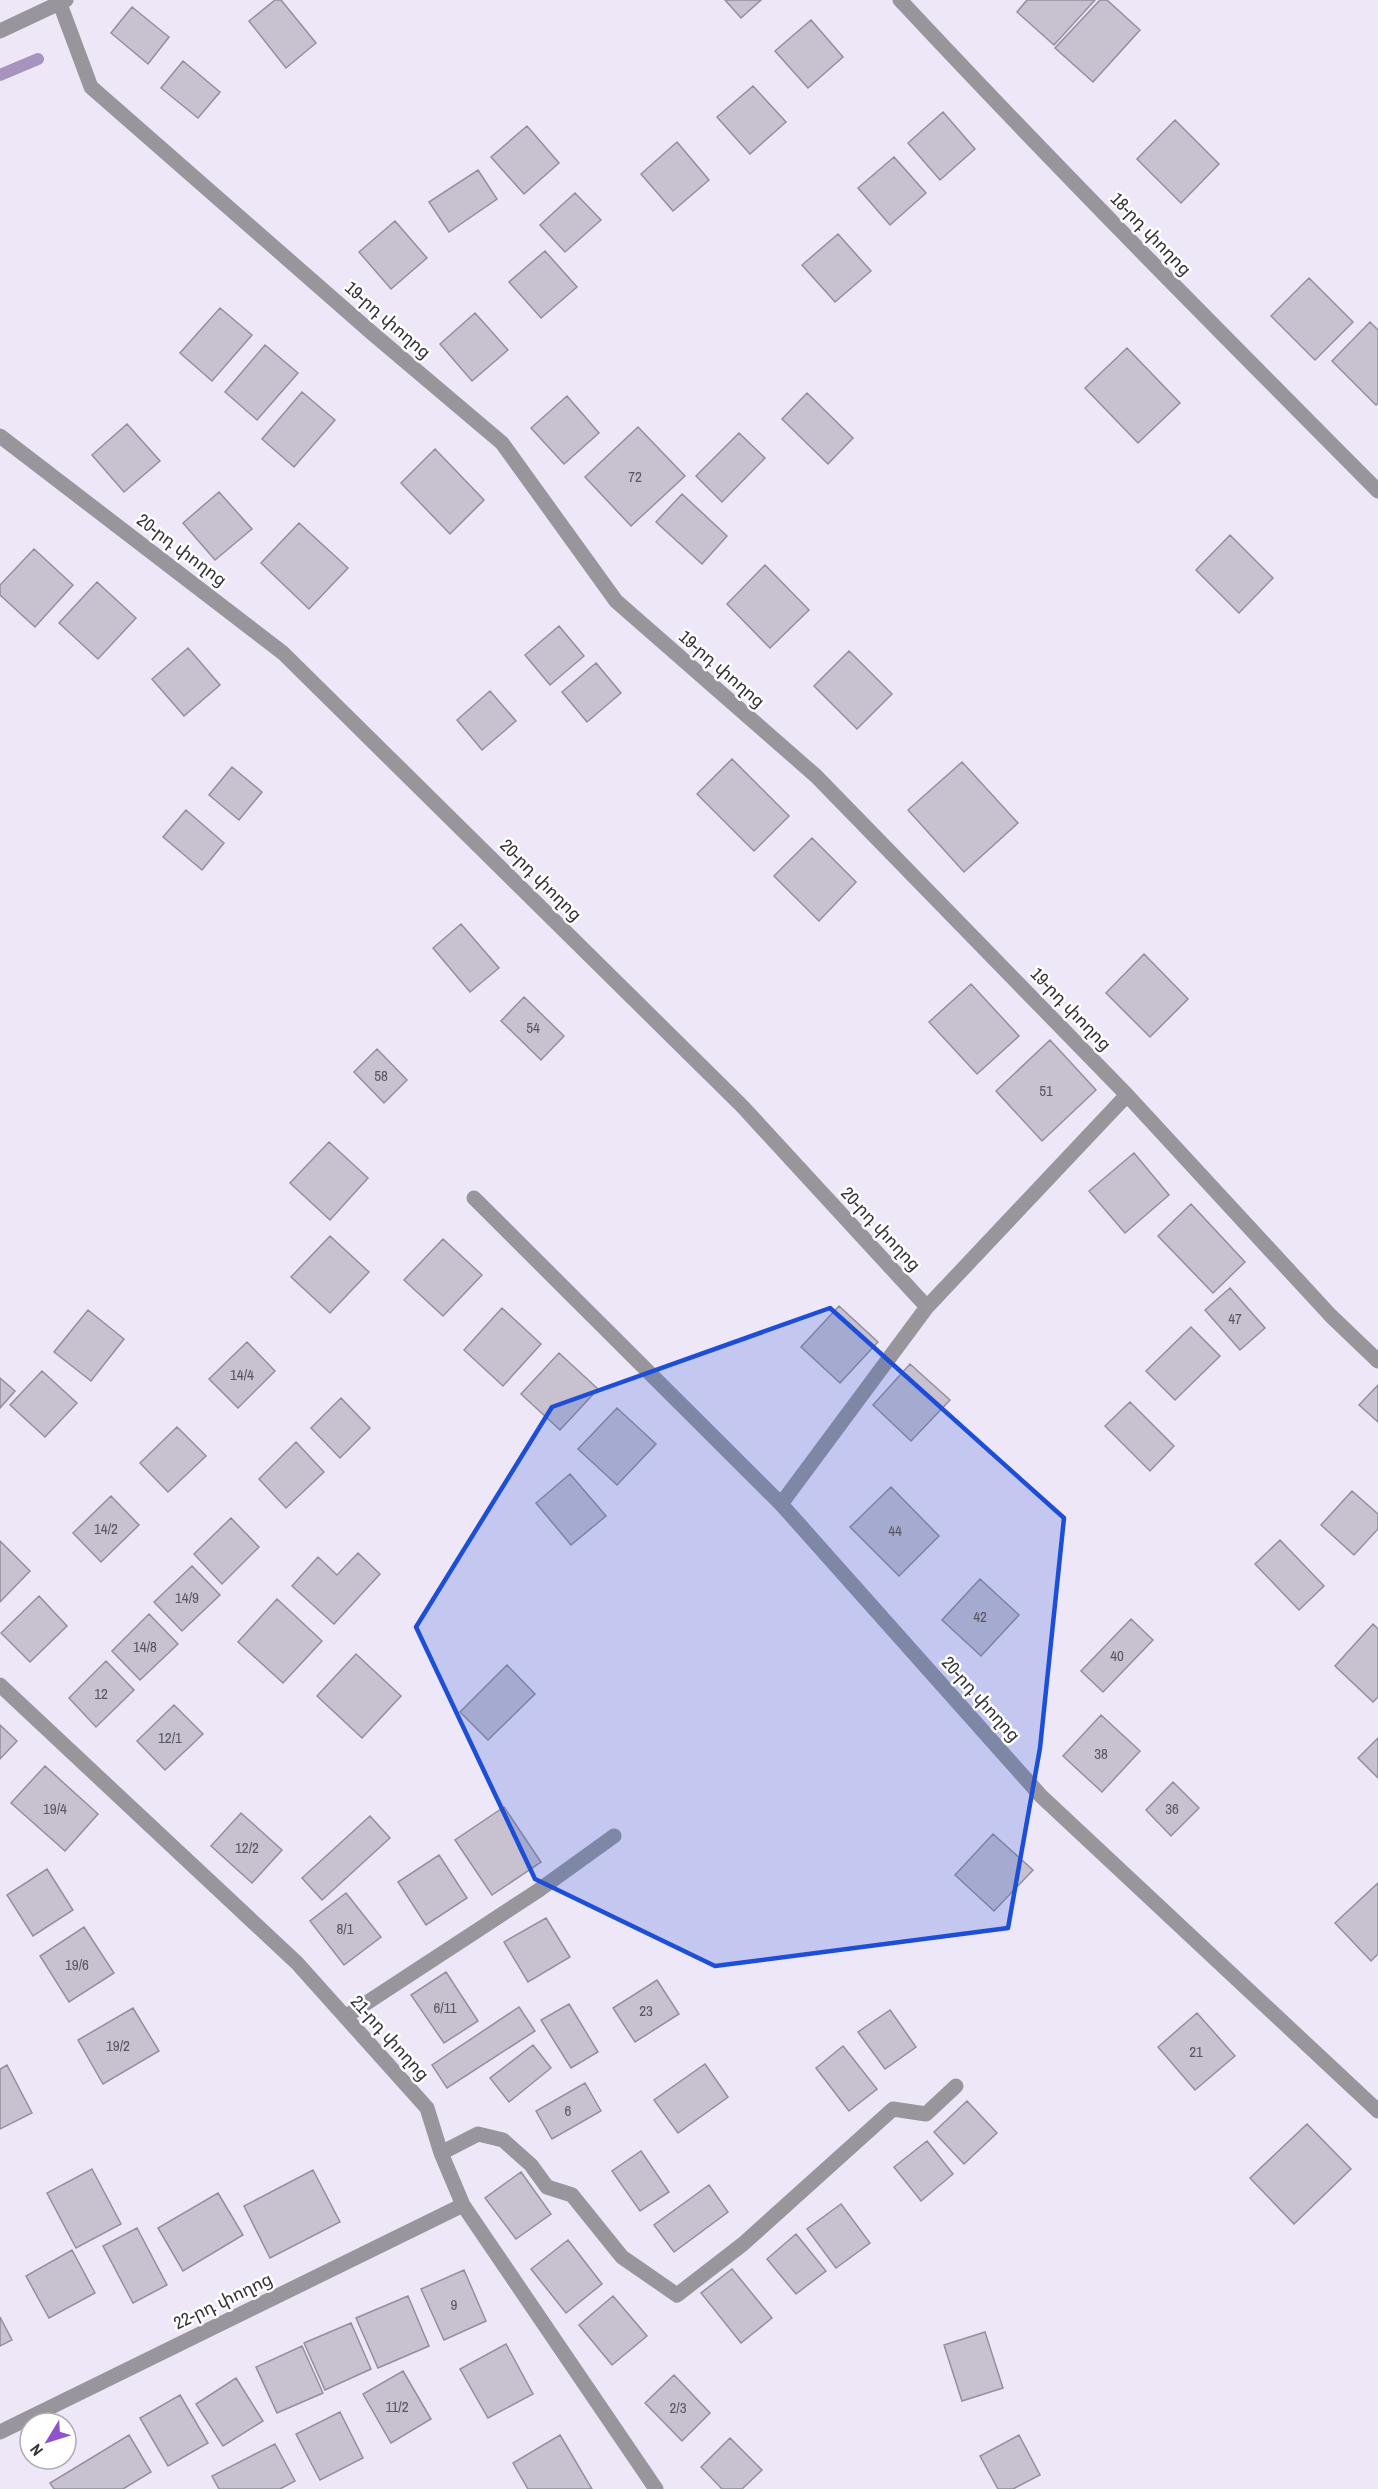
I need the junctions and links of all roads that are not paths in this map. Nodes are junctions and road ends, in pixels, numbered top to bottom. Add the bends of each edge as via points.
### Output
1 (900, 0) edge
2 (63, 2) edge
3 (0, 31) edge
4 (0, 436) edge
5 (1378, 491) edge
6 (1127, 1095) junction
7 (474, 1198) dead end
8 (927, 1307) junction
9 (1378, 1361) edge
10 (781, 1504) junction
11 (0, 1685) edge
12 (614, 1836) dead end
13 (345, 2017) junction
14 (957, 2086) dead end
15 (1378, 2111) edge
16 (441, 2153) junction
17 (463, 2205) junction
18 (0, 2432) edge
19 (656, 2489) edge

1 - 5 street, 18-րդ փողոց
2 - 3 street
2 - 6 street, 19-րդ փողոց via 91,87 502,443 616,601 816,776
4 - 8 street, 20-րդ փողոց via 284,653 742,1106
6 - 8 street
6 - 9 street, 19-րդ փողոց via 1331,1316
7 - 10 street, 20-րդ փողոց
8 - 10 street
10 - 15 street, 20-րդ փողոց via 1041,1796
11 - 13 street, 21-րդ փողոց via 297,1963
12 - 13 street
13 - 16 street, 21-րդ փողոց via 427,2108
14 - 16 street via 926,2114 894,2109 743,2244 677,2295 622,2258 572,2195 547,2187 531,2165 502,2140 478,2134
16 - 17 street, 21-րդ փողոց
17 - 18 street, 22-րդ փողոց
17 - 19 street, 21-րդ փողոց

